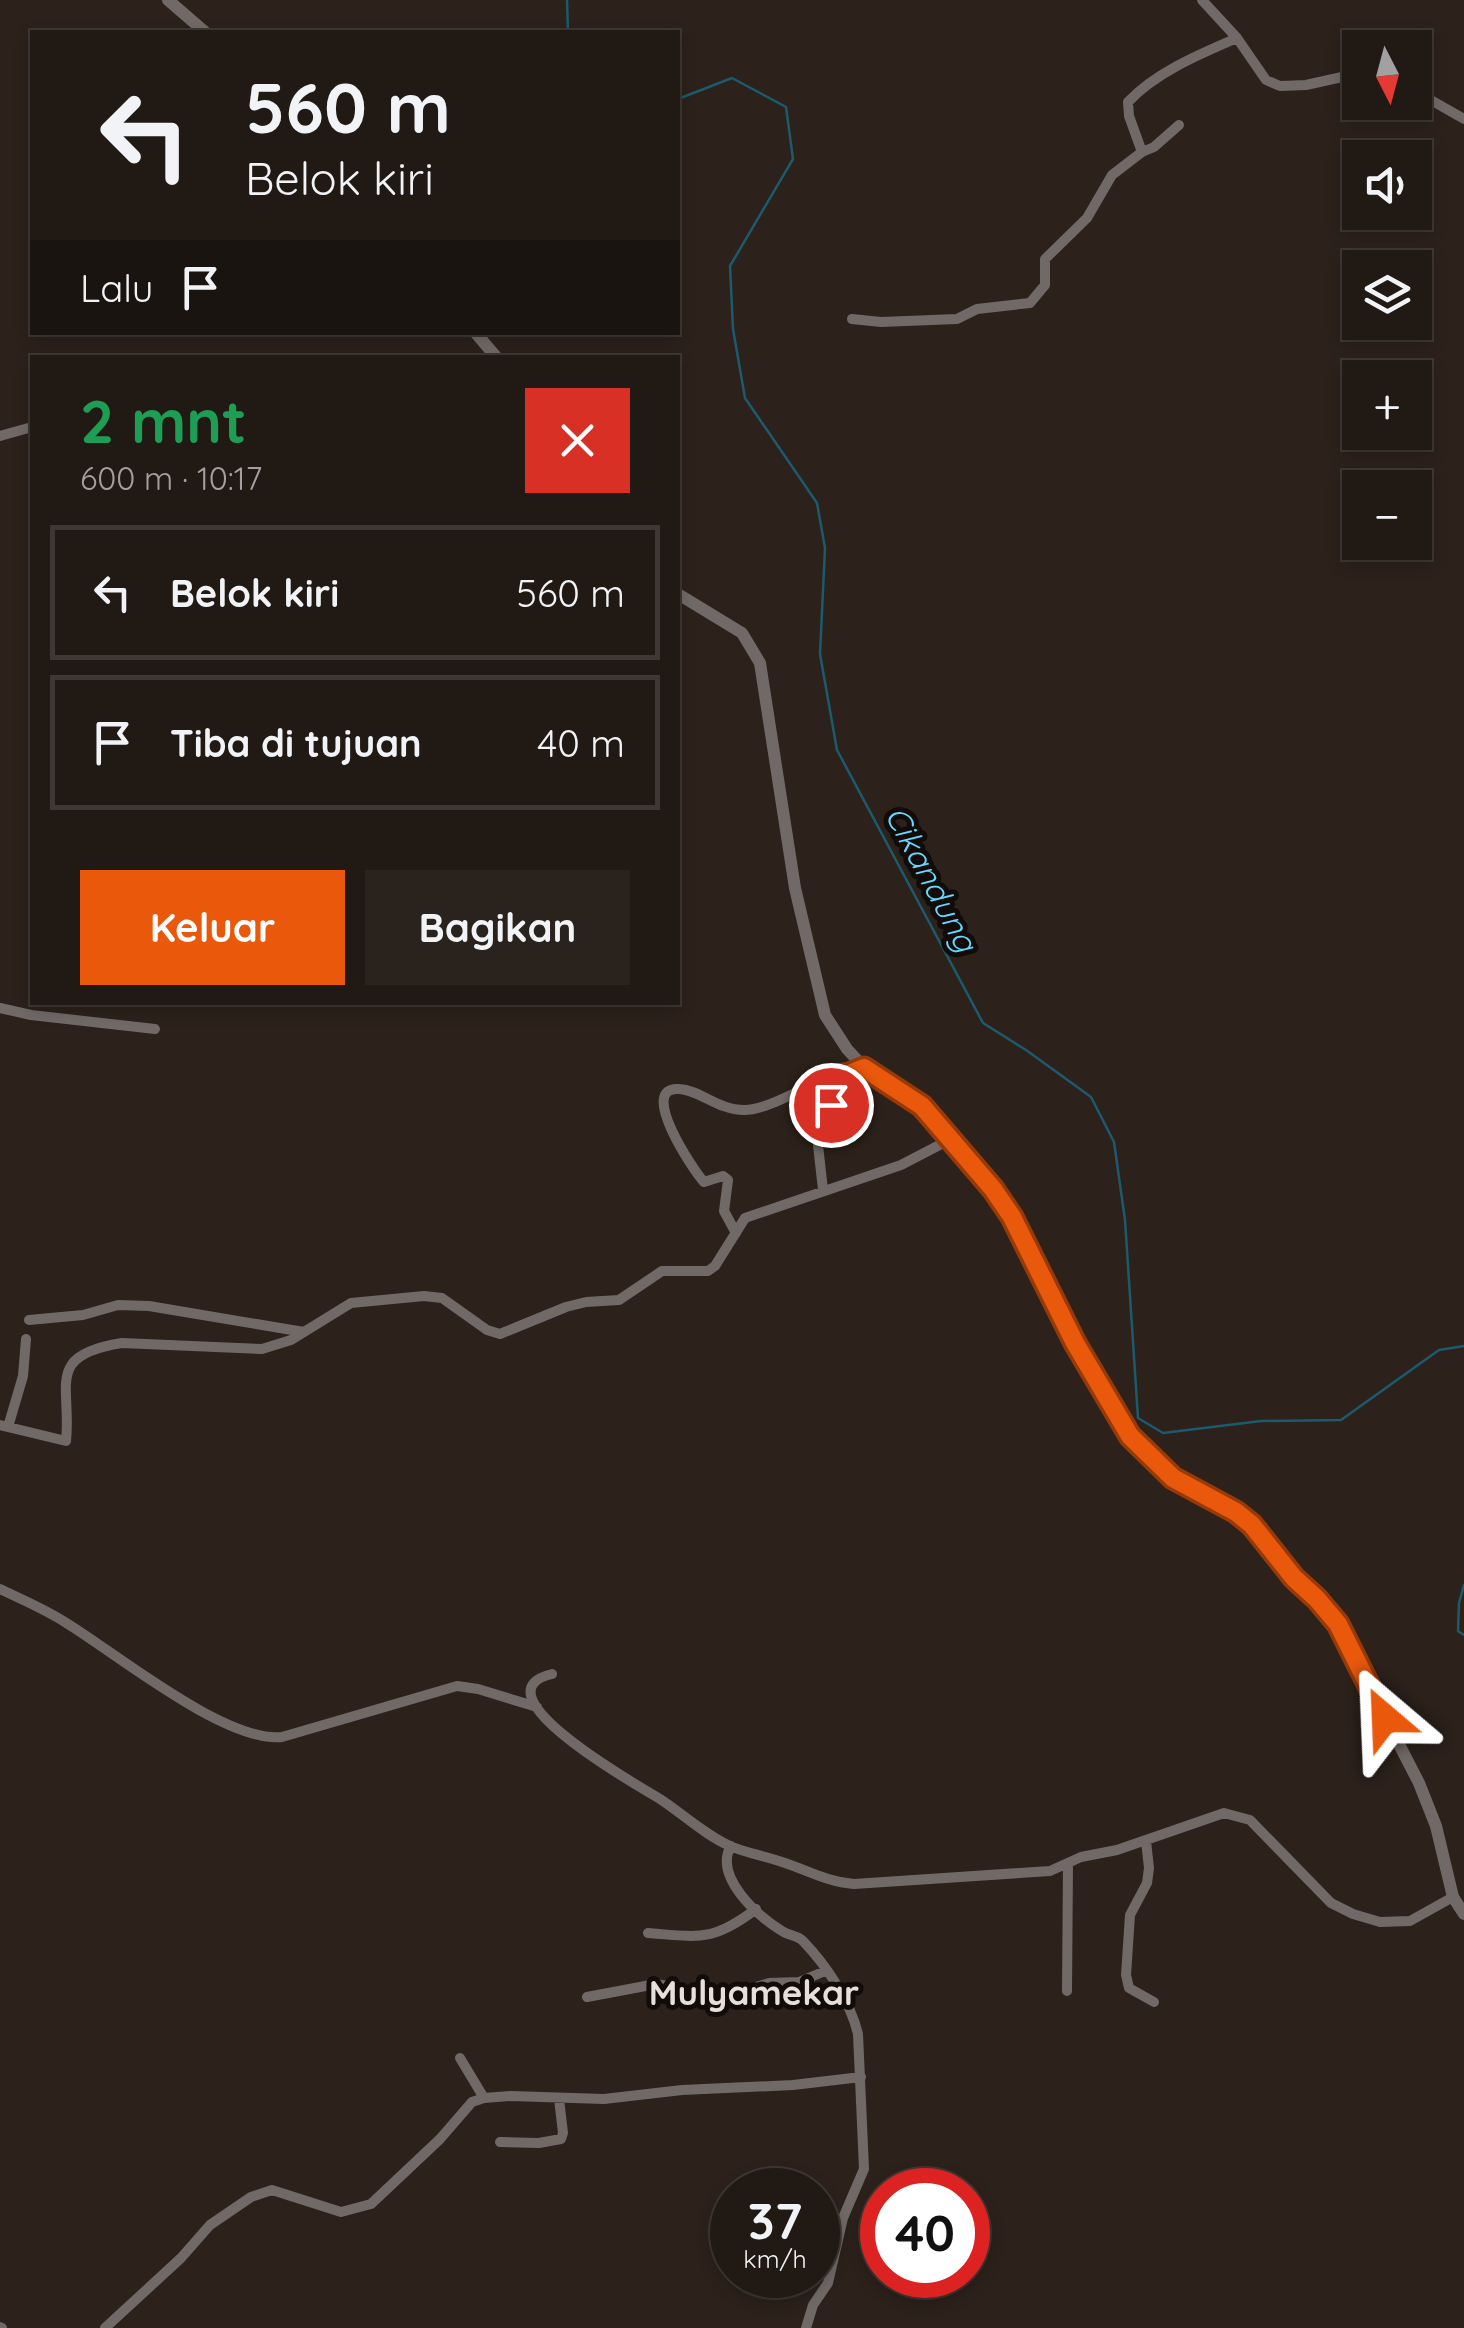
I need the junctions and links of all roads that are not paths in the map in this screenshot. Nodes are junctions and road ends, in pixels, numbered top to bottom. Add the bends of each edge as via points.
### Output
1 (168, 0) edge
2 (1202, 0) edge
3 (203, 30) edge
4 (1237, 38) junction
5 (1342, 76) edge
6 (1432, 101) edge
7 (1464, 119) edge
8 (1179, 125) dead end
9 (1142, 152) junction
10 (852, 319) dead end
11 (477, 335) edge
12 (494, 355) edge
13 (30, 428) edge
14 (0, 436) edge
15 (680, 595) edge
16 (0, 1008) edge
17 (155, 1028) dead end
18 (864, 1068) junction
19 (831, 1077) junction
20 (951, 1140) junction
21 (823, 1190) junction
22 (736, 1233) junction
23 (29, 1320) dead end
24 (306, 1332) junction
25 (26, 1340) dead end
26 (4, 1426) edge
27 (0, 1589) edge
28 (552, 1674) dead end
29 (537, 1707) junction
30 (1146, 1841) junction
31 (731, 1846) junction
32 (1068, 1863) junction
33 (1453, 1896) junction
34 (756, 1909) junction
35 (1464, 1914) edge
36 (648, 1933) dead end
37 (825, 1971) junction
38 (1067, 1991) dead end
39 (587, 1997) dead end
40 (1154, 2002) dead end
41 (460, 2058) dead end
42 (861, 2076) junction
43 (484, 2098) junction
44 (559, 2100) junction
45 (500, 2142) dead end
46 (105, 2328) edge
47 (806, 2328) edge

1 - 3 street
2 - 4 street
4 - 5 street via 1266,80 1280,86
4 - 9 street via 1128,102
6 - 7 street
8 - 9 street
9 - 10 street via 1112,175 1087,218 1044,260 1045,285 1030,304 977,309 956,319
11 - 12 street
13 - 14 street
15 - 18 street via 742,633 757,654 818,992 829,1023
16 - 17 street
18 - 19 street
18 - 20 street via 922,1106
19 - 21 street via 830,1135 817,1154
19 - 22 street via 747,1110 684,1089 664,1094 670,1128 696,1174 704,1182 728,1180 724,1211
20 - 21 street
20 - 33 street via 1012,1217 1075,1343 1139,1448 1173,1478 1244,1517 1338,1624 1431,1813
21 - 22 street via 746,1218
22 - 24 street via 708,1271 662,1272 619,1300 586,1302 500,1334 442,1298 424,1296 351,1303
23 - 24 street via 149,1306
24 - 26 street via 262,1348 96,1348 76,1358 68,1372 66,1441
25 - 26 street via 23,1376
27 - 29 street via 66,1622 238,1731 260,1737 282,1737 457,1686
28 - 29 street via 534,1684
29 - 31 street via 588,1754
30 - 32 street
30 - 33 street via 1212,1816 1238,1815 1331,1903 1353,1914 1410,1921
30 - 40 street via 1150,1868 1130,1915 1126,1974 1129,1988
31 - 32 street via 827,1882 854,1884 1037,1873
31 - 34 street via 728,1875
32 - 38 street
33 - 35 street
34 - 36 street via 702,1938
34 - 37 street via 800,1938
37 - 39 street via 710,2002 656,1984
37 - 42 street via 854,2015
41 - 43 street
42 - 44 street
42 - 47 street via 864,2169 843,2218 828,2283
43 - 44 street
43 - 46 street via 472,2102 371,2204 342,2212 272,2190 251,2196 210,2225
44 - 45 street via 561,2138

